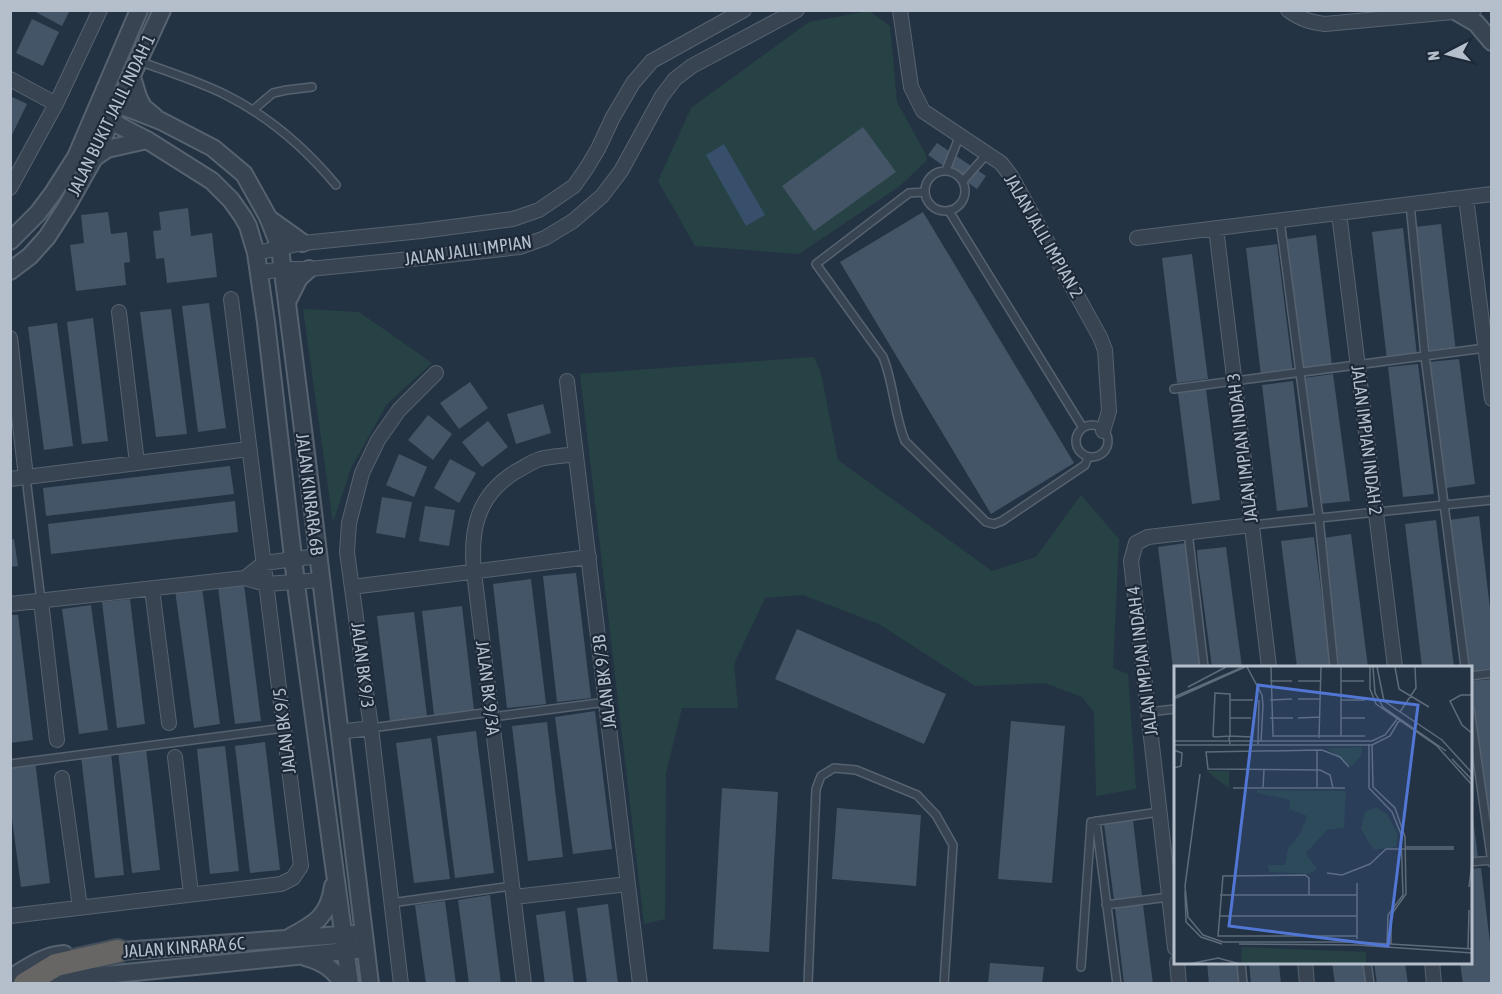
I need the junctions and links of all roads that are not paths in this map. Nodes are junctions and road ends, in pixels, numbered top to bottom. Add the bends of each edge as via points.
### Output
1 (100, 10) edge
2 (139, 10) edge
3 (162, 10) edge
4 (744, 10) edge
5 (797, 10) edge
6 (1288, 10) edge
7 (1474, 10) edge
8 (900, 11) edge
9 (1457, 12) edge
10 (1491, 42) edge
11 (135, 68) junction
12 (10, 79) edge
13 (312, 87) dead end
14 (56, 104) junction
15 (119, 104) junction
16 (98, 106) junction
17 (253, 110) junction
18 (111, 121) junction
19 (161, 121) junction
20 (960, 135) junction
21 (147, 140) junction
22 (987, 154) junction
23 (94, 158) junction
24 (946, 170) junction
25 (963, 181) junction
26 (336, 185) dead end
27 (10, 188) edge
28 (925, 192) junction
29 (1491, 195) edge
30 (1466, 198) junction
31 (1410, 204) junction
32 (949, 211) junction
33 (1339, 213) junction
34 (267, 217) junction
35 (1280, 220) junction
36 (1216, 228) junction
37 (1137, 238) dead end
38 (10, 241) edge
39 (303, 243) junction
40 (279, 248) junction
41 (256, 252) junction
42 (282, 269) junction
43 (309, 269) junction
44 (10, 271) edge
45 (258, 273) junction
46 (231, 299) dead end
47 (286, 303) junction
48 (119, 312) dead end
49 (10, 338) edge
50 (1485, 348) junction
51 (1425, 356) junction
52 (1358, 365) junction
53 (436, 372) dead end
54 (1300, 372) junction
55 (567, 381) dead end
56 (1234, 381) junction
57 (1174, 388) dead end
58 (1491, 399) edge
59 (1083, 428) junction
60 (1104, 431) junction
61 (249, 449) junction
62 (576, 454) junction
63 (1088, 456) junction
64 (137, 462) junction
65 (26, 477) junction
66 (10, 479) edge
67 (1491, 500) edge
68 (1445, 505) junction
69 (1376, 512) junction
70 (1319, 518) junction
71 (1252, 525) junction
72 (1188, 532) junction
73 (318, 556) junction
74 (589, 558) junction
75 (294, 559) junction
76 (264, 563) junction
77 (474, 572) junction
78 (245, 578) junction
79 (321, 580) junction
80 (296, 582) junction
81 (266, 584) junction
82 (352, 587) junction
83 (152, 589) junction
84 (41, 601) junction
85 (10, 604) edge
86 (1204, 666) edge
87 (1269, 666) edge
88 (1334, 666) edge
89 (1395, 666) edge
90 (1465, 666) edge
91 (1491, 673) edge
92 (1472, 675) edge
93 (606, 702) junction
94 (1174, 709) edge
95 (1148, 712) junction
96 (491, 715) junction
97 (169, 723) dead end
98 (1472, 723) edge
99 (284, 728) junction
100 (371, 728) junction
101 (339, 732) junction
102 (57, 740) dead end
103 (175, 758) dead end
104 (10, 764) edge
105 (62, 778) dead end
106 (1159, 812) junction
107 (1096, 821) junction
108 (1491, 861) edge
109 (1472, 862) edge
110 (335, 870) junction
111 (628, 884) junction
112 (513, 891) junction
113 (191, 894) junction
114 (1172, 896) edge
115 (391, 903) junction
116 (1106, 904) junction
117 (80, 907) junction
118 (10, 916) edge
119 (1174, 931) edge
120 (287, 939) junction
121 (365, 941) junction
122 (345, 943) junction
123 (118, 951) junction
124 (301, 956) junction
125 (1177, 964) edge
126 (1240, 964) edge
127 (1305, 964) edge
128 (1367, 964) edge
129 (1432, 964) edge
130 (1081, 967) dead end
131 (10, 978) edge
132 (25, 984) edge
133 (48, 984) edge
134 (342, 984) edge
135 (350, 984) edge
136 (370, 984) edge
137 (401, 984) edge
138 (525, 984) edge
139 (640, 984) edge
140 (808, 984) edge
141 (944, 984) edge
142 (1117, 984) edge
143 (1179, 984) edge
144 (1243, 984) edge
145 (1307, 984) edge
146 (1370, 984) edge
147 (1434, 984) edge

1 - 14 street
2 - 16 street, JALAN BUKIT JALIL INDAH 1
3 - 11 street, JALAN BUKIT JALIL INDAH 1
4 - 39 street, JALAN JALIL IMPIAN via 652,61 633,84 574,186 539,210 513,219
5 - 43 street, JALAN JALIL IMPIAN via 675,79 602,196 545,238 520,247
6 - 9 street via 1297,18 1324,24
7 - 9 street
8 - 20 street, JALAN JALIL IMPIAN 2 via 911,87 923,111
9 - 10 street via 1476,23
11 - 15 street, JALAN BUKIT JALIL INDAH 1
11 - 17 lane via 198,82
11 - 19 street via 138,97 143,107
12 - 14 street
13 - 17 lane via 273,93
14 - 27 street
15 - 16 street, JALAN KINRARA 6B
15 - 18 street, JALAN BUKIT JALIL INDAH 1
15 - 19 street, JALAN KINRARA 6B
16 - 18 street, JALAN KINRARA 6B
16 - 38 street, JALAN BUKIT JALIL INDAH 1 via 76,157 53,194
17 - 26 lane via 296,143
18 - 21 street, JALAN KINRARA 6B
18 - 23 street, JALAN BUKIT JALIL INDAH 1
19 - 34 street, JALAN KINRARA 6B via 213,148 244,174
20 - 22 street, JALAN JALIL IMPIAN 2
20 - 24 lane
21 - 23 street via 107,149
21 - 41 street, JALAN KINRARA 6B via 223,190 248,226
22 - 25 lane
22 - 60 street, JALAN JALIL IMPIAN 2 via 1011,176 1100,337 1105,350 1109,411
23 - 44 street, JALAN BUKIT JALIL INDAH 1 via 47,237
24 - 25 lane
24 - 28 lane via 928,179
25 - 32 lane via 963,200
28 - 32 lane via 935,208
28 - 63 lane via 909,193 816,264 883,357 905,441 986,522 994,524 1085,465
29 - 30 street
30 - 31 street
30 - 50 street
31 - 33 street
31 - 51 lane
32 - 59 lane
33 - 35 street
33 - 52 street, JALAN IMPIAN INDAH 2
34 - 39 street
34 - 40 street, JALAN KINRARA 6B
35 - 36 street
35 - 54 lane
36 - 37 street
36 - 56 street, JALAN IMPIAN INDAH 3
39 - 40 street, JALAN JALIL IMPIAN
40 - 41 street, JALAN JALIL IMPIAN
40 - 42 street, JALAN KINRARA 6B
41 - 45 street, JALAN KINRARA 6B
42 - 43 street, JALAN JALIL IMPIAN
42 - 45 street, JALAN JALIL IMPIAN
42 - 47 street, JALAN KINRARA 6B
43 - 47 street via 299,278
45 - 75 street, JALAN KINRARA 6B
46 - 61 street, JALAN BK 9/5
47 - 73 street, JALAN KINRARA 6B
48 - 64 street
49 - 65 street
50 - 51 lane
50 - 58 street
51 - 52 lane
51 - 68 lane
52 - 54 lane
52 - 69 street, JALAN IMPIAN INDAH 2
53 - 82 street, JALAN BK 9/3 via 399,410 362,472 347,552
54 - 56 lane
54 - 70 lane
55 - 62 street, JALAN BK 9/3B
56 - 57 lane
56 - 71 street, JALAN IMPIAN INDAH 3
59 - 60 lane via 1091,425
59 - 63 lane via 1076,441 1079,451
60 - 63 lane via 1105,449 1098,456
61 - 64 street
61 - 76 street, JALAN BK 9/5
62 - 74 street, JALAN BK 9/3B
62 - 77 street, JALAN BK 9/3A via 541,459 526,466 500,483 486,499 478,517 472,553
64 - 65 street
65 - 66 street
65 - 84 lane
67 - 68 lane
68 - 69 lane
68 - 90 lane
69 - 70 lane
69 - 89 street, JALAN IMPIAN INDAH 2
70 - 71 lane
70 - 88 lane
71 - 72 street, JALAN IMPIAN INDAH 4
71 - 87 street, JALAN IMPIAN INDAH 3
72 - 86 lane
72 - 95 street, JALAN IMPIAN INDAH 4 via 1148,537 1136,543 1131,561
73 - 75 street
73 - 79 street, JALAN KINRARA 6B
74 - 77 street
74 - 93 street, JALAN BK 9/3B
75 - 76 street
75 - 80 street, JALAN KINRARA 6B
76 - 78 street
76 - 81 street, JALAN BK 9/5
77 - 82 street
77 - 96 street, JALAN BK 9/3A
78 - 81 street
78 - 83 street
79 - 80 street
79 - 101 street, JALAN KINRARA 6B
80 - 81 street
80 - 110 street, JALAN KINRARA 6B
81 - 99 street, JALAN BK 9/5
82 - 100 street, JALAN BK 9/3
83 - 84 street
83 - 97 street
84 - 85 street
84 - 102 street
91 - 92 lane
93 - 96 lane
93 - 111 street, JALAN BK 9/3B
94 - 95 lane
95 - 106 street, JALAN IMPIAN INDAH 4
96 - 100 lane
96 - 112 street, JALAN BK 9/3A
98 - 108 lane
99 - 104 lane
99 - 113 street, JALAN BK 9/5 via 301,866 281,884
100 - 101 street
100 - 115 street, JALAN BK 9/3
101 - 121 street, JALAN KINRARA 6B
103 - 113 street
105 - 117 street
106 - 107 lane
106 - 114 street, JALAN IMPIAN INDAH 4
107 - 116 lane
107 - 130 lane via 1092,822
108 - 109 lane
110 - 120 street via 327,908 310,926
110 - 122 street, JALAN KINRARA 6B
111 - 112 street
111 - 139 street, JALAN BK 9/3B
112 - 115 lane
112 - 138 street, JALAN BK 9/3A
113 - 117 street, JALAN BK 9/5
114 - 116 lane
114 - 119 street, JALAN IMPIAN INDAH 4
115 - 137 street, JALAN BK 9/3
116 - 142 lane
117 - 118 street, JALAN BK 9/5
120 - 122 street, JALAN KINRARA 6C
120 - 123 street, JALAN KINRARA 6C
121 - 122 street, JALAN KINRARA 6C
121 - 136 street, JALAN KINRARA 6B
122 - 124 street, JALAN KINRARA 6C
122 - 135 street, JALAN KINRARA 6B
123 - 131 street, JALAN KINRARA 6C via 56,955
123 - 132 highway via 56,965
124 - 133 street, JALAN KINRARA 6C via 55,980
124 - 134 street via 321,963 339,976
125 - 143 street
126 - 144 lane
127 - 145 street
128 - 146 lane
129 - 147 street
140 - 141 lane via 816,789 820,776 834,768 856,770 917,795 936,815 953,845

